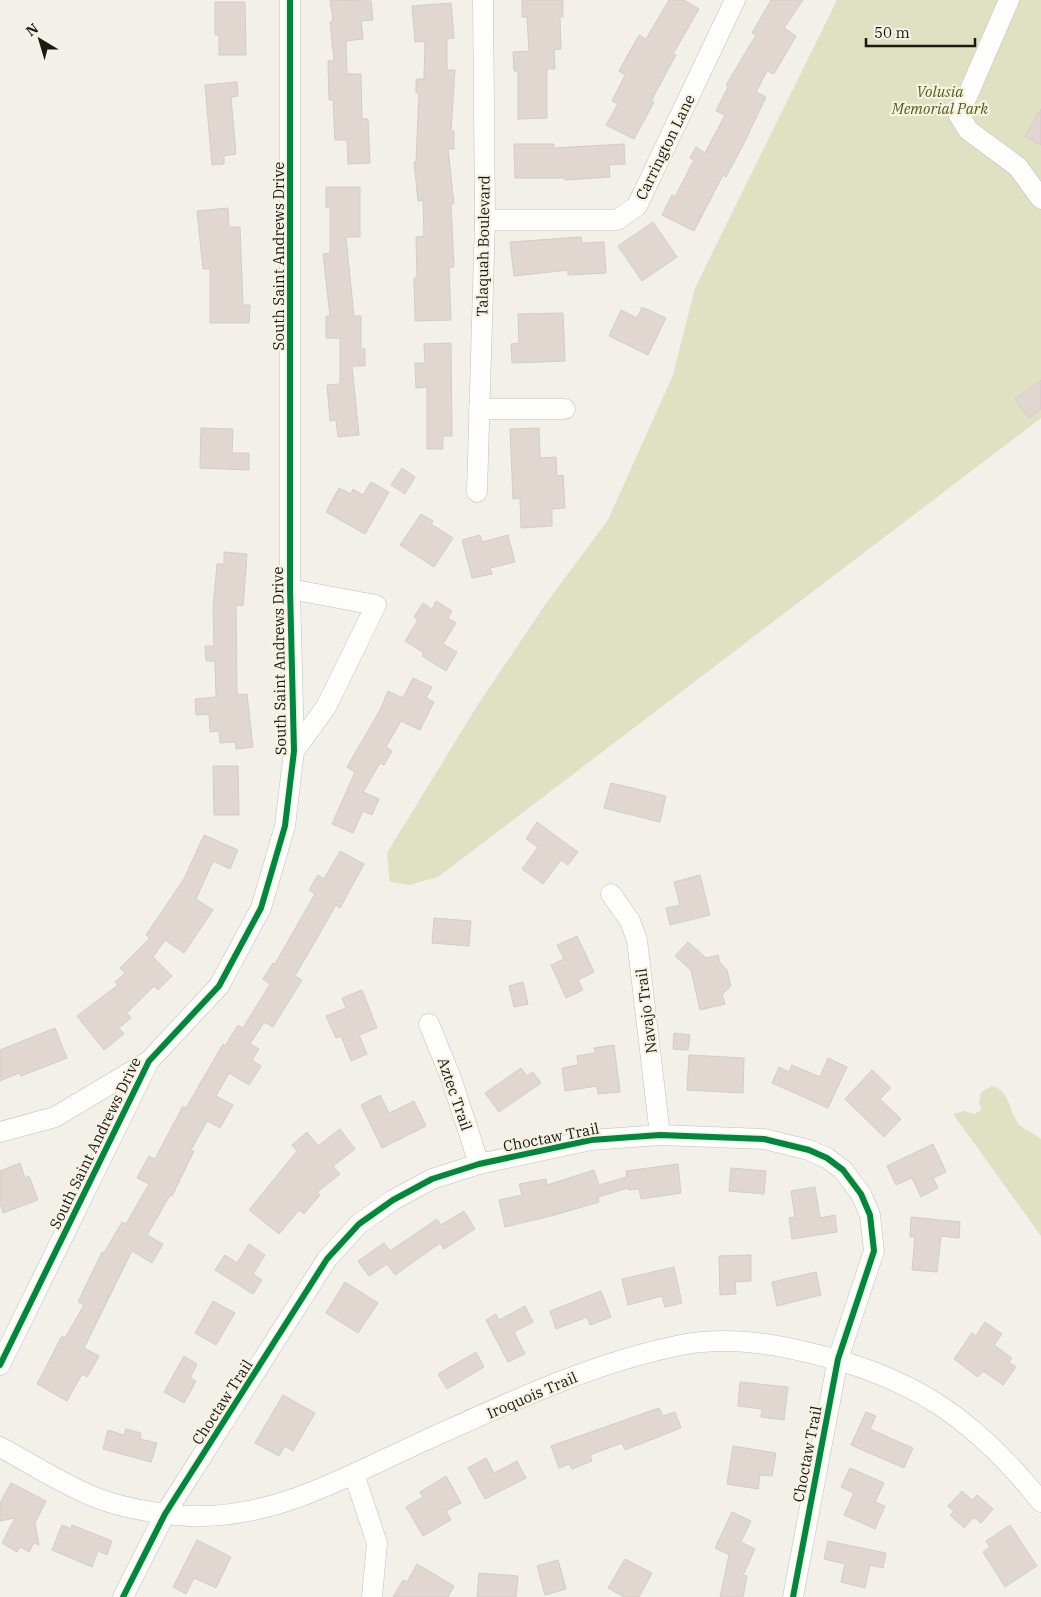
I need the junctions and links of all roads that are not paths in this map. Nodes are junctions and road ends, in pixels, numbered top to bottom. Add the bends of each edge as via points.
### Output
1 (290, 0) edge
2 (483, 0) edge
3 (735, 0) edge
4 (1009, 0) edge
5 (1041, 199) edge
6 (485, 220) junction
7 (479, 409) junction
8 (565, 409) dead end
9 (477, 492) dead end
10 (290, 589) junction
11 (294, 751) junction
12 (611, 894) dead end
13 (429, 1024) dead end
14 (149, 1061) junction
15 (0, 1132) edge
16 (660, 1135) junction
17 (479, 1164) junction
18 (9, 1332) edge
19 (838, 1359) junction
20 (0, 1365) edge
21 (0, 1447) edge
22 (354, 1474) junction
23 (1041, 1502) edge
24 (165, 1514) junction
25 (122, 1597) edge
26 (372, 1597) edge
27 (793, 1597) edge

1 - 10 street, South Saint Andrews Drive
2 - 6 street, Talaquah Boulevard
3 - 6 street, Carrington Lane via 637,206 617,220
4 - 5 street via 959,115 968,130 1018,167
6 - 7 street, Talaquah Boulevard
7 - 8 street
7 - 9 street, Talaquah Boulevard
10 - 11 street, South Saint Andrews Drive
10 - 11 street via 376,605 326,707
11 - 14 street, South Saint Andrews Drive via 285,826 261,908 219,986
12 - 16 street, Navajo Trail via 630,921 637,940
13 - 17 street, Aztec Trail via 451,1078
14 - 15 street via 56,1116
14 - 18 street, South Saint Andrews Drive
16 - 17 street, Choctaw Trail via 591,1140
16 - 19 street, Choctaw Trail via 764,1139 809,1150 828,1158 843,1170 862,1194 870,1215 874,1251
17 - 24 street, Choctaw Trail via 432,1179 393,1200 359,1224 327,1259
18 - 20 street, South Saint Andrews Drive
19 - 22 street, Iroquois Trail via 779,1346 728,1340 681,1345 598,1367
19 - 23 street, Iroquois Trail via 876,1371 918,1390 961,1420 1015,1468
19 - 27 street, Choctaw Trail
21 - 24 street, Iroquois Trail via 98,1498
22 - 24 street, Iroquois Trail via 290,1502 204,1516
22 - 26 street via 377,1543
24 - 25 street, Choctaw Trail

